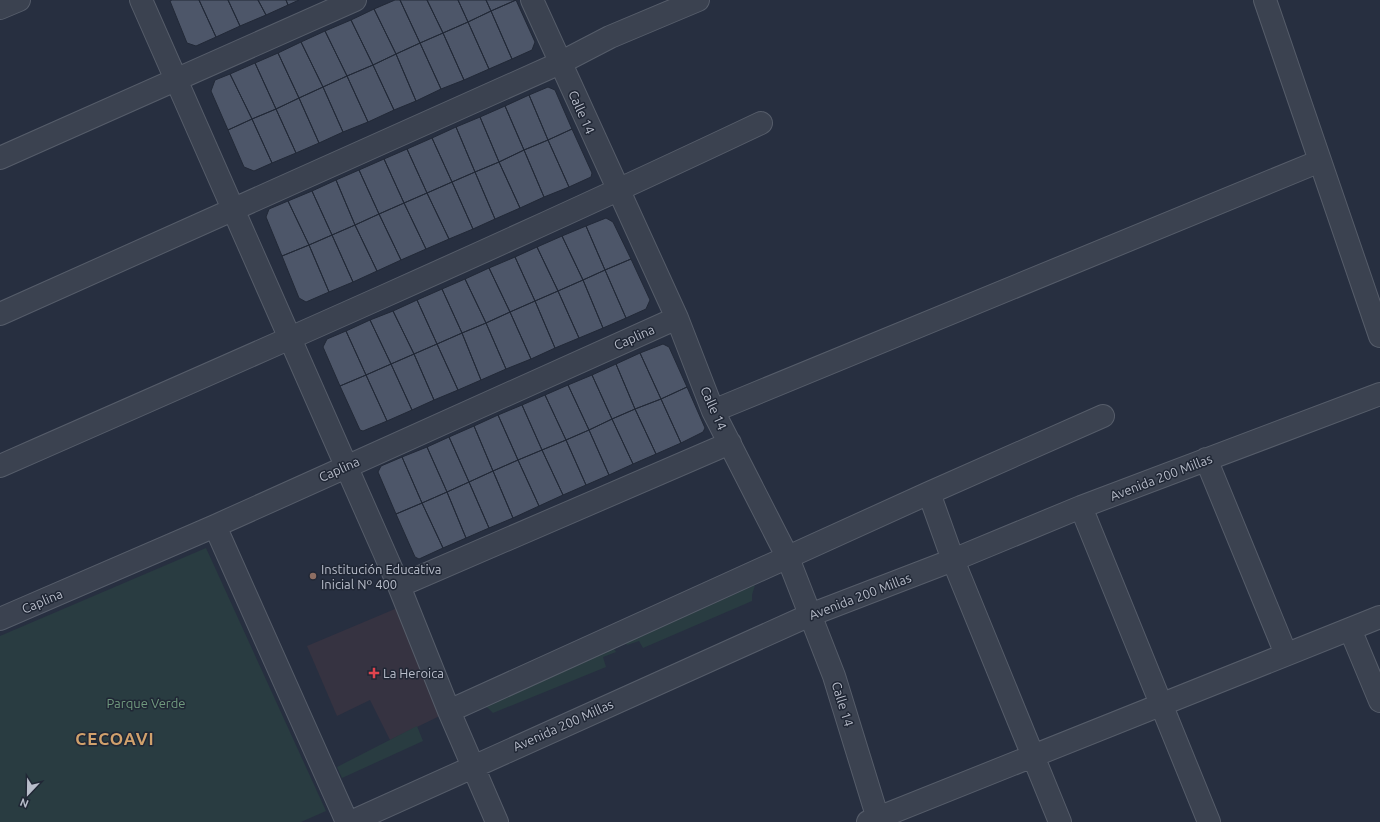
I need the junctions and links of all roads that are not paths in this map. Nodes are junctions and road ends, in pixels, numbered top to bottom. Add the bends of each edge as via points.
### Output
1 (19, 0) edge
2 (141, 0) edge
3 (356, 0) edge
4 (532, 0) edge
5 (698, 0) edge
6 (1265, 0) edge
7 (0, 8) edge
8 (560, 63) junction
9 (177, 80) junction
10 (761, 123) dead end
11 (0, 158) edge
12 (1320, 161) junction
13 (617, 190) junction
14 (233, 209) junction
15 (0, 314) edge
16 (676, 318) junction
17 (1380, 336) edge
18 (290, 339) junction
19 (1380, 394) edge
20 (713, 410) junction
21 (1103, 416) dead end
22 (730, 443) junction
23 (1206, 460) junction
24 (0, 466) edge
25 (346, 466) junction
26 (929, 492) junction
27 (1081, 508) junction
28 (215, 526) junction
29 (788, 558) junction
30 (953, 560) junction
31 (398, 586) junction
32 (810, 615) junction
33 (1380, 617) edge
34 (0, 619) edge
35 (1350, 628) junction
36 (1286, 654) junction
37 (1380, 701) edge
38 (1161, 704) junction
39 (449, 711) junction
40 (1033, 756) junction
41 (473, 766) junction
42 (875, 821) edge
43 (347, 822) edge
44 (351, 822) edge
45 (497, 822) edge
46 (1060, 822) edge
47 (1209, 822) edge

1 - 7 street
2 - 9 street
3 - 9 street
4 - 8 street, Calle 14
5 - 8 street via 610,37
6 - 12 street
8 - 13 street, Calle 14
8 - 14 street
9 - 11 street
9 - 14 street
10 - 13 street
12 - 17 street
12 - 20 street
13 - 16 street, Calle 14
13 - 18 street
14 - 15 street
14 - 18 street
16 - 20 street, Calle 14
16 - 25 street, Caplina
18 - 24 street
18 - 25 street
19 - 23 street, Avenida 200 Millas
20 - 22 street, Calle 14
21 - 26 street
22 - 29 street, Calle 14
22 - 31 street
23 - 27 street, Avenida 200 Millas
23 - 36 street
25 - 28 street, Caplina
25 - 31 street
26 - 29 street
26 - 30 street
27 - 30 street, Avenida 200 Millas
27 - 38 street
28 - 34 street, Caplina
28 - 43 street
29 - 32 street, Calle 14
29 - 39 street
30 - 32 street, Avenida 200 Millas
30 - 40 street
31 - 39 street
32 - 41 street, Avenida 200 Millas
32 - 42 street, Calle 14 via 834,676
33 - 35 street
35 - 36 street
35 - 37 street
36 - 38 street
38 - 40 street
38 - 47 street
39 - 41 street
40 - 42 street
40 - 46 street
41 - 44 street, Avenida 200 Millas
41 - 45 street

